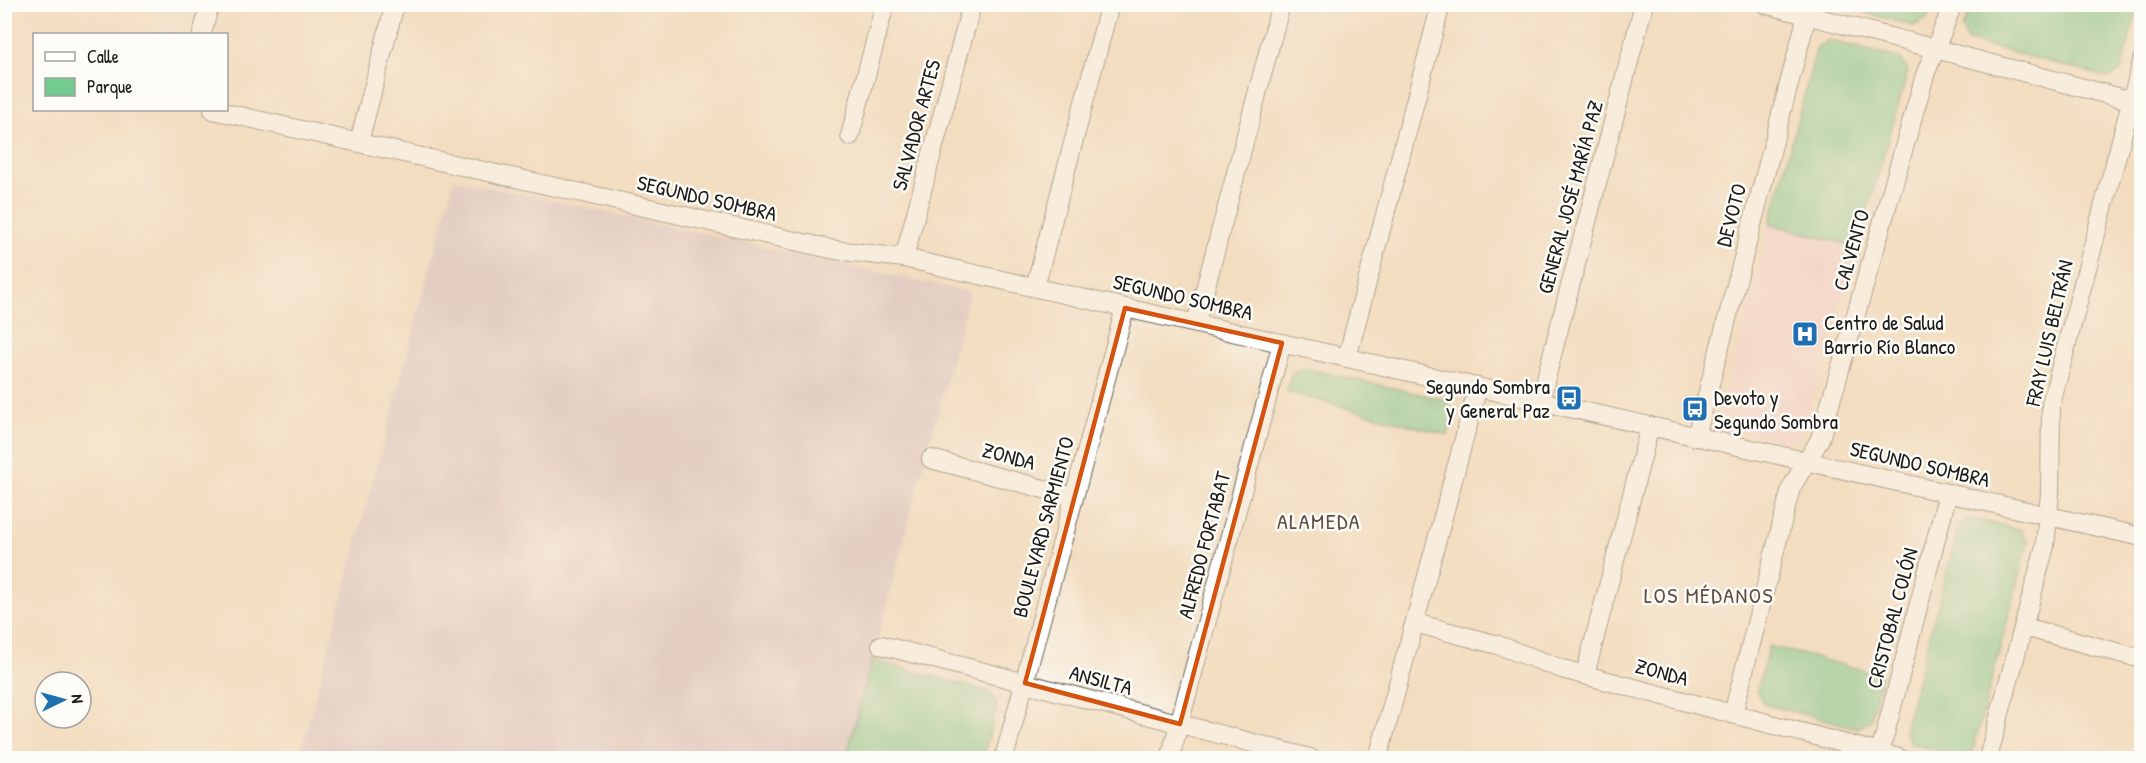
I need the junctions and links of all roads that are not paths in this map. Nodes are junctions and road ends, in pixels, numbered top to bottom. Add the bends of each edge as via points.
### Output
1 (210, 4) edge
2 (395, 4) edge
3 (885, 4) edge
4 (972, 4) edge
5 (1110, 4) edge
6 (1281, 4) edge
7 (1441, 4) edge
8 (1644, 4) edge
9 (1765, 4) edge
10 (1953, 4) edge
11 (1808, 10) edge
12 (202, 33) edge
13 (1935, 49) junction
14 (2142, 60) edge
15 (2136, 102) edge
16 (218, 111) edge
17 (850, 136) dead end
18 (359, 142) junction
19 (904, 258) junction
20 (1035, 287) junction
21 (1125, 308) junction
22 (1196, 323) junction
23 (1282, 343) junction
24 (1347, 358) junction
25 (1478, 387) junction
26 (1540, 401) junction
27 (1650, 426) junction
28 (1696, 437) junction
29 (931, 459) dead end
30 (1806, 461) junction
31 (1948, 494) junction
32 (1074, 497) junction
33 (2048, 516) junction
34 (2142, 537) edge
35 (1415, 622) junction
36 (2024, 627) junction
37 (881, 645) dead end
38 (2142, 659) edge
39 (1585, 675) junction
40 (1025, 683) junction
41 (1732, 714) junction
42 (1180, 724) junction
43 (1880, 753) junction
44 (1004, 759) edge
45 (1170, 759) edge
46 (1310, 759) edge
47 (1378, 759) edge
48 (1899, 759) edge
49 (1988, 759) edge

1 - 12 street
2 - 18 street
3 - 17 street
4 - 19 street, SALVADOR ARTES
5 - 20 street
6 - 22 street
7 - 24 street
8 - 26 street, GENERAL JOSÉ MARÍA PAZ
9 - 11 street
10 - 13 street, CALVENTO
11 - 13 street
11 - 28 street, DEVOTO
13 - 15 street
13 - 30 street, CALVENTO via 1820,439
14 - 15 street, FRAY LUIS BELTRÁN
15 - 33 street, FRAY LUIS BELTRÁN via 2051,404
16 - 18 street, SEGUNDO SOMBRA
18 - 19 street, SEGUNDO SOMBRA via 836,250
19 - 20 street, SEGUNDO SOMBRA
20 - 21 street, SEGUNDO SOMBRA
21 - 22 street, SEGUNDO SOMBRA
21 - 32 street, BOULEVARD SARMIENTO
22 - 23 street, SEGUNDO SOMBRA
23 - 24 street, SEGUNDO SOMBRA
23 - 42 street, ALFREDO FORTABAT
24 - 25 street, SEGUNDO SOMBRA
25 - 26 street, SEGUNDO SOMBRA
25 - 35 street
26 - 27 street, SEGUNDO SOMBRA
27 - 28 street, SEGUNDO SOMBRA
27 - 39 street
28 - 30 street, SEGUNDO SOMBRA
29 - 32 street, ZONDA
30 - 31 street, SEGUNDO SOMBRA
30 - 41 street, CALVENTO via 1791,488
31 - 33 street, SEGUNDO SOMBRA
31 - 43 street, CRISTOBAL COLÓN
32 - 40 street, BOULEVARD SARMIENTO
33 - 34 street, SEGUNDO SOMBRA
33 - 36 street, FRAY LUIS BELTRÁN via 2045,546
35 - 39 street, ZONDA
35 - 47 street
36 - 38 street
36 - 49 street, FRAY LUIS BELTRÁN
37 - 40 street, ANSILTA
39 - 41 street, ZONDA
40 - 42 street, ANSILTA
40 - 44 street, BOULEVARD SARMIENTO
41 - 43 street, ZONDA
42 - 45 street, ALFREDO FORTABAT
42 - 46 street, ANSILTA
43 - 48 street, ZONDA

